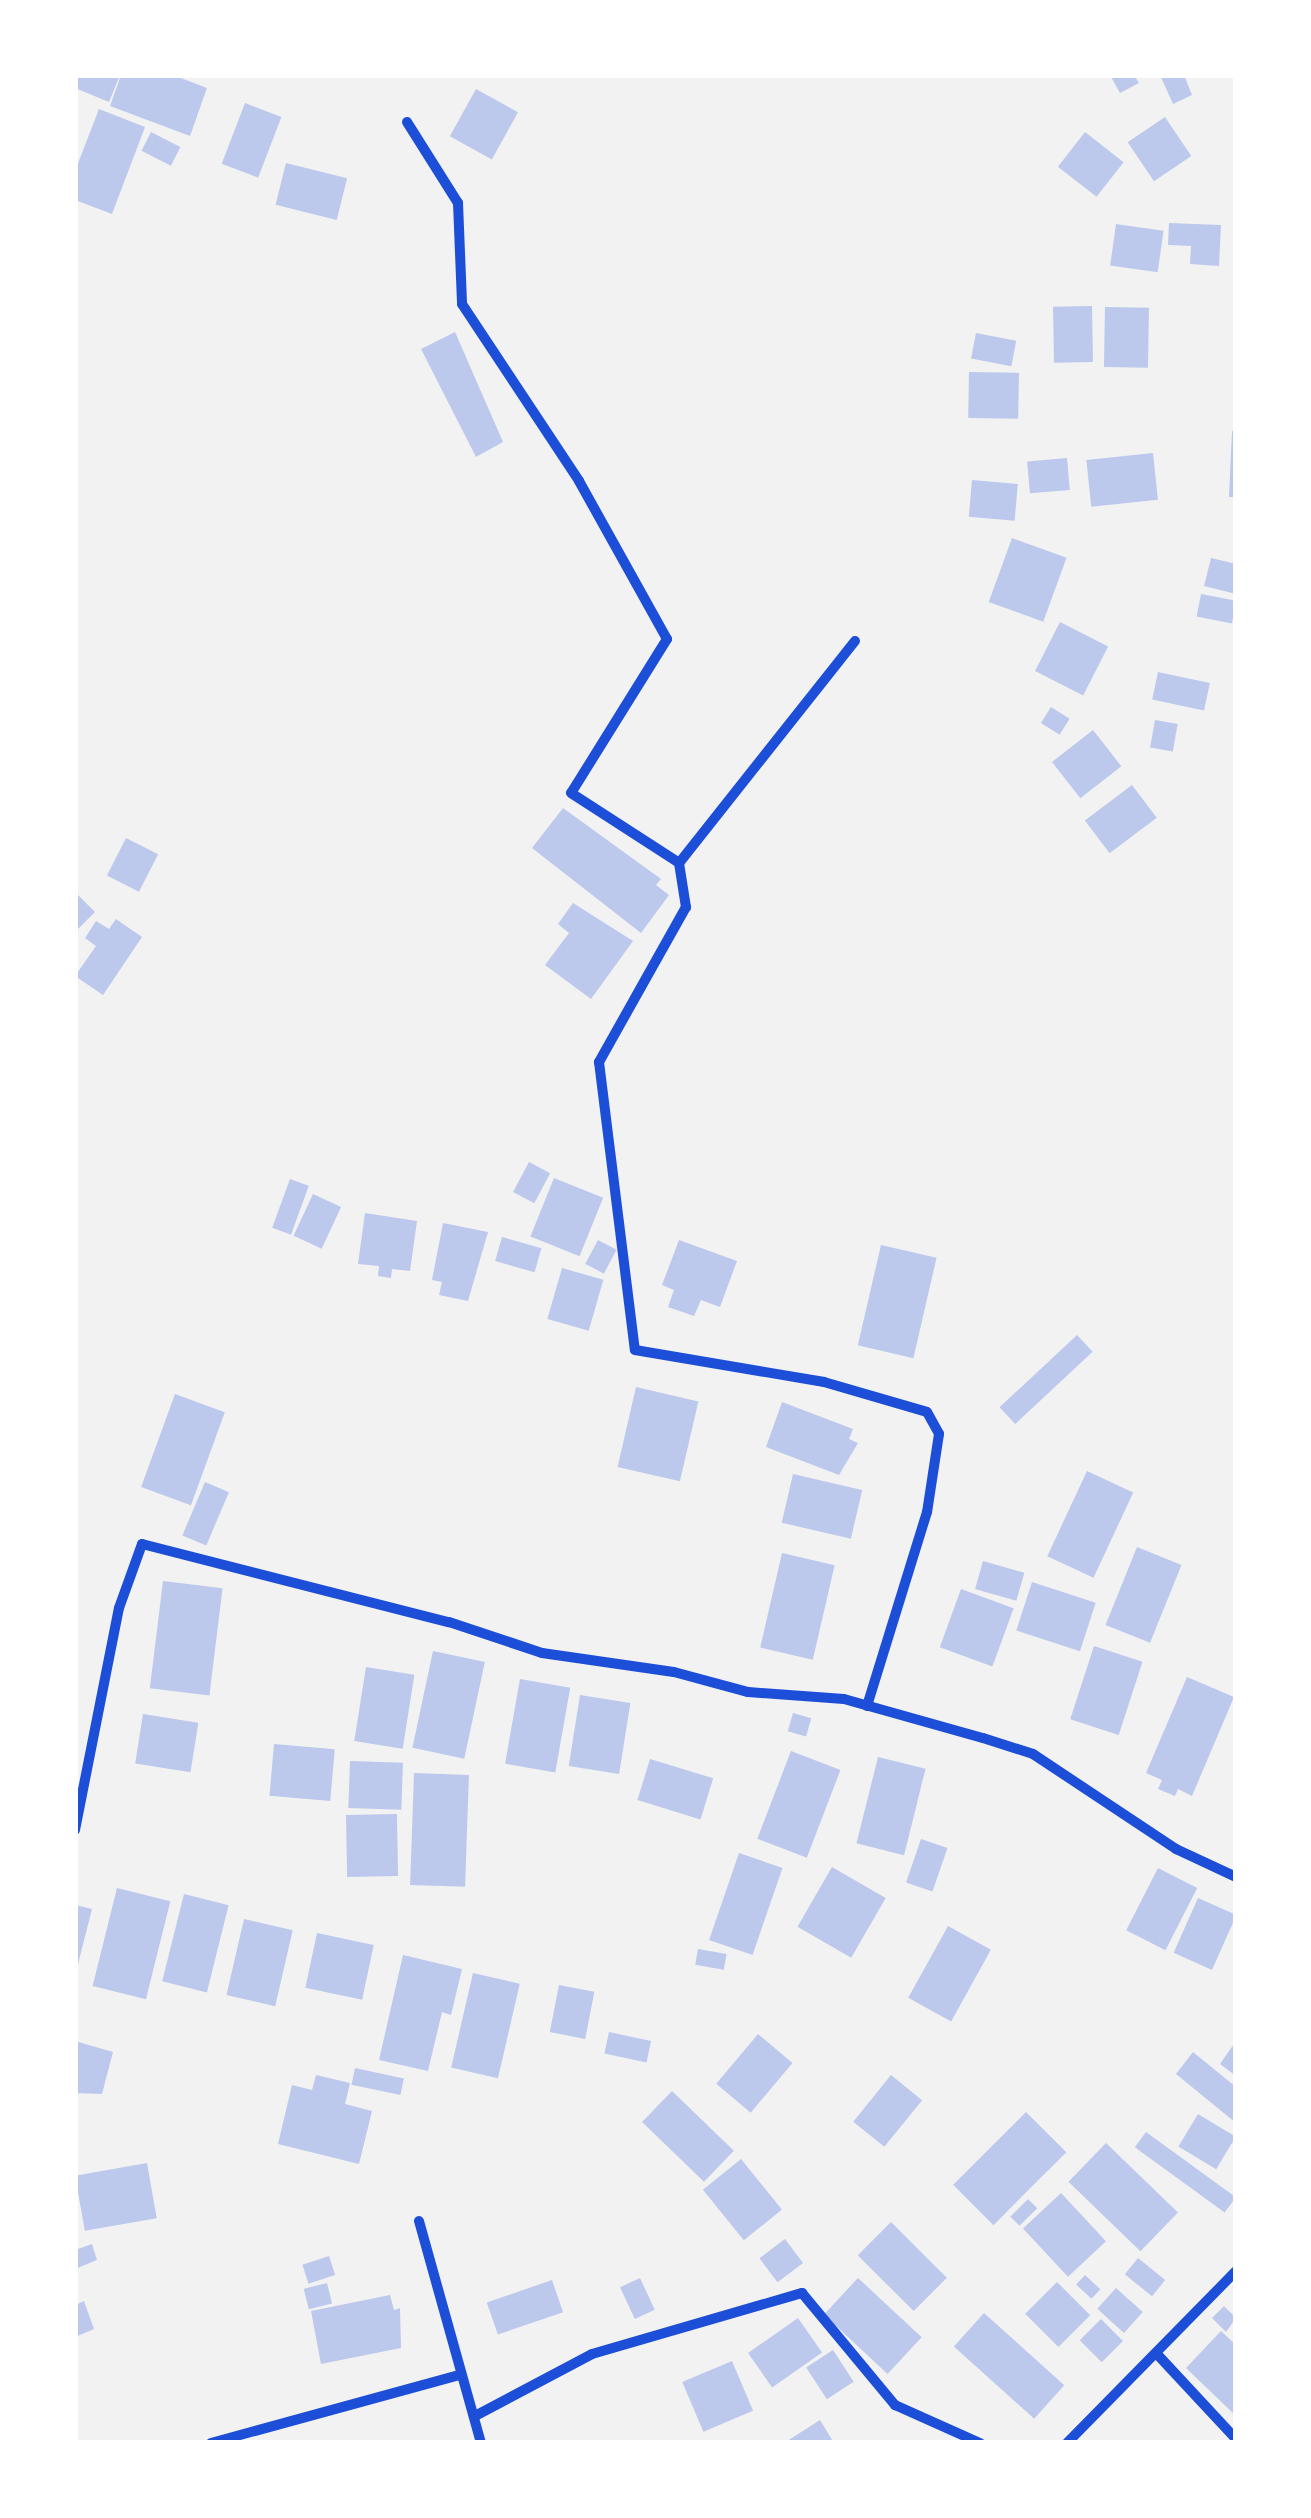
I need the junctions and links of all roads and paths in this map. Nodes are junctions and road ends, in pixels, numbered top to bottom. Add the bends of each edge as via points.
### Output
1 (407, 122) dead end
2 (855, 641) dead end
3 (679, 863) junction
4 (867, 1706) junction
5 (75, 1830) edge
6 (1236, 1877) edge
7 (419, 2221) dead end
8 (1236, 2272) edge
9 (1156, 2353) junction
10 (459, 2375) junction
11 (475, 2416) junction
12 (1236, 2439) edge
13 (211, 2443) edge
14 (481, 2443) edge
15 (980, 2443) edge
16 (1066, 2443) edge

1 - 3 street via 458,203 462,304 580,482 667,639 571,794
2 - 3 street
3 - 4 street via 686,907 599,1062 635,1350 824,1382 927,1412 938,1434 927,1512
4 - 5 street via 748,1692 674,1672 542,1653 450,1622 142,1544 119,1608
4 - 6 street via 1033,1754 1176,1849
7 - 10 street
8 - 9 street
9 - 12 street
9 - 16 street
10 - 11 street
10 - 13 street
11 - 14 street
11 - 15 street via 592,2354 802,2292 895,2405

